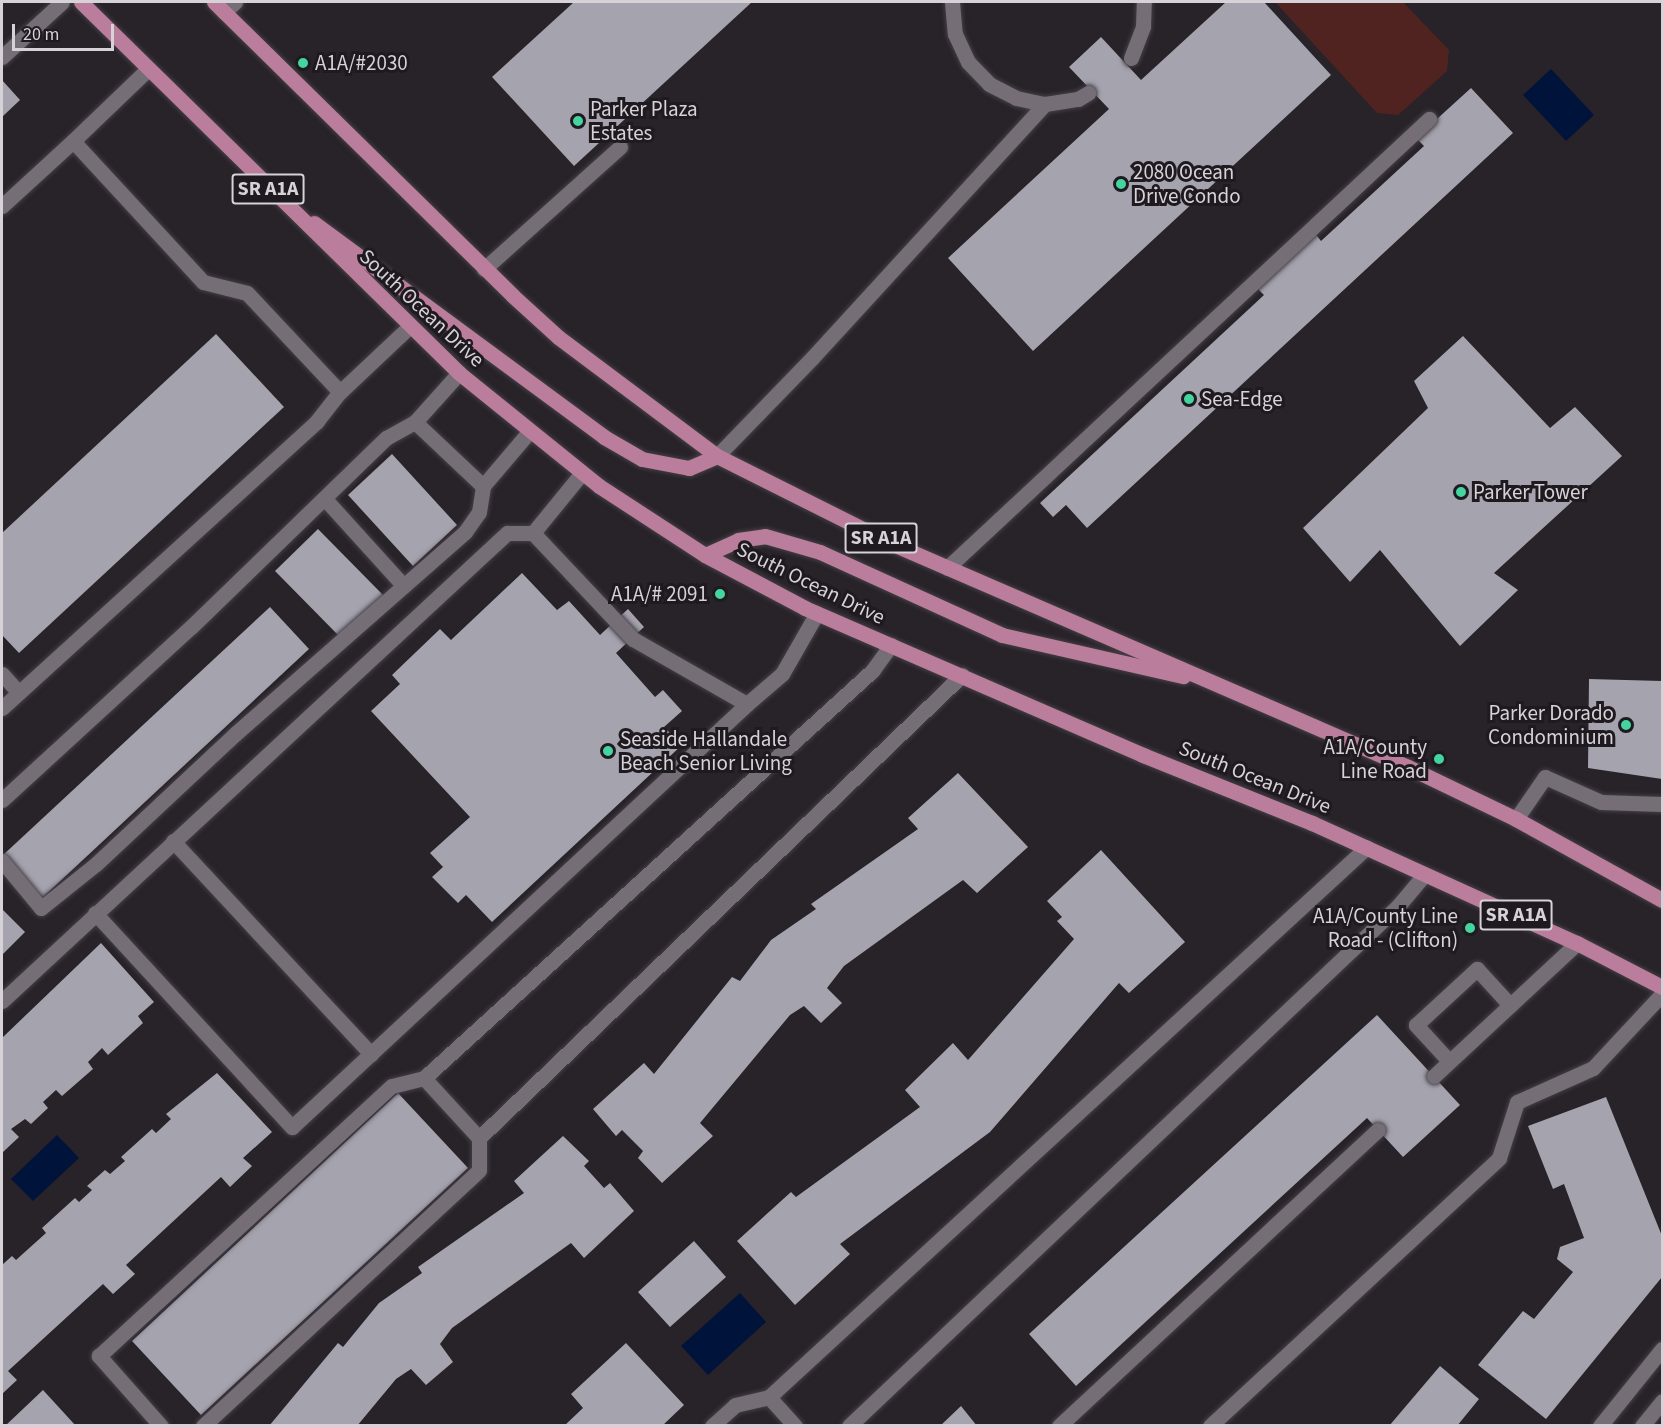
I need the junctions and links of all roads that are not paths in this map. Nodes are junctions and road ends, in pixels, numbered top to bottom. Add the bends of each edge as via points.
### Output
1 (62, 2) edge
2 (81, 2) edge
3 (952, 2) edge
4 (1144, 2) edge
5 (224, 5) edge
6 (2, 57) edge
7 (1131, 58) dead end
8 (148, 69) junction
9 (1088, 93) dead end
10 (1045, 104) junction
11 (1429, 119) dead end
12 (73, 141) junction
13 (620, 147) dead end
14 (270, 191) junction
15 (2, 206) edge
16 (484, 269) junction
17 (409, 327) junction
18 (459, 373) junction
19 (340, 392) junction
20 (416, 422) junction
21 (529, 432) junction
22 (717, 456) junction
23 (582, 473) junction
24 (483, 486) junction
25 (325, 499) junction
26 (533, 533) junction
27 (705, 555) junction
28 (947, 568) junction
29 (403, 585) junction
30 (817, 613) junction
31 (891, 645) junction
32 (2, 674) edge
33 (962, 675) junction
34 (1224, 685) junction
35 (18, 692) junction
36 (747, 704) junction
37 (2, 708) edge
38 (2, 800) edge
39 (1662, 804) edge
40 (1516, 819) junction
41 (174, 841) junction
42 (1367, 847) junction
43 (2, 861) edge
44 (1424, 875) junction
45 (1662, 900) edge
46 (95, 913) junction
47 (1577, 943) junction
48 (1662, 987) edge
49 (1662, 994) edge
50 (2, 1001) edge
51 (1510, 1005) junction
52 (371, 1054) junction
53 (1449, 1061) junction
54 (1434, 1076) dead end
55 (424, 1078) junction
56 (1378, 1130) dead end
57 (479, 1138) junction
58 (1662, 1349) edge
59 (770, 1397) junction
60 (1662, 1401) edge
61 (161, 1425) edge
62 (203, 1425) edge
63 (712, 1425) edge
64 (795, 1425) edge
65 (849, 1425) edge
66 (1059, 1425) edge
67 (1210, 1425) edge
68 (1600, 1425) edge
69 (1642, 1425) edge

1 - 6 street
2 - 8 main road, South Ocean Drive / SR A1A
3 - 10 street via 955,34 968,62 989,84 1016,98
4 - 7 street via 1143,26
5 - 16 main road, SR A1A
8 - 12 street
8 - 14 main road, South Ocean Drive / SR A1A
9 - 10 street via 1078,99
10 - 22 street
11 - 28 street
12 - 15 street
12 - 19 street via 203,282 247,293
13 - 16 street
14 - 17 main road, South Ocean Drive / SR A1A
14 - 22 main road via 604,437 642,459 674,467 689,468
16 - 22 main road, SR A1A via 558,337
17 - 18 main road, South Ocean Drive / SR A1A
17 - 19 street
18 - 20 street
18 - 21 main road, South Ocean Drive / SR A1A
19 - 35 street via 317,421
20 - 24 street
20 - 25 street via 386,438
21 - 23 main road, South Ocean Drive / SR A1A
21 - 24 street
22 - 28 main road, SR A1A
23 - 26 street
23 - 27 main road, South Ocean Drive / SR A1A
24 - 29 street via 479,512 465,532
25 - 29 street
25 - 38 street
26 - 36 street via 633,639
26 - 41 street via 507,533
27 - 30 main road, South Ocean Drive / SR A1A
27 - 34 main road via 738,540 765,536 820,552 1002,635
28 - 34 main road, SR A1A
29 - 43 street via 96,864 41,908
30 - 31 main road, South Ocean Drive / SR A1A
30 - 36 street via 782,674
31 - 33 main road, South Ocean Drive / SR A1A
31 - 55 street via 873,670
32 - 35 street
33 - 42 main road, South Ocean Drive / SR A1A
33 - 57 street
34 - 40 main road, SR A1A
35 - 37 street
36 - 52 street
39 - 40 street via 1601,802 1545,777
40 - 45 main road, SR A1A
41 - 46 street
41 - 52 street
42 - 44 main road, South Ocean Drive / SR A1A
42 - 59 street
44 - 47 main road, South Ocean Drive / SR A1A
44 - 65 street via 1398,906
46 - 50 street
46 - 52 street via 292,1127
47 - 48 main road, South Ocean Drive / SR A1A
47 - 51 street
49 - 67 street via 1593,1068 1517,1102 1499,1158
51 - 53 street
51 - 53 street via 1477,969 1416,1025
53 - 54 street
55 - 57 street
55 - 61 street via 392,1086 99,1356
56 - 66 street
57 - 62 street via 479,1170
58 - 68 street
59 - 63 street via 735,1405
59 - 64 street
60 - 69 street

